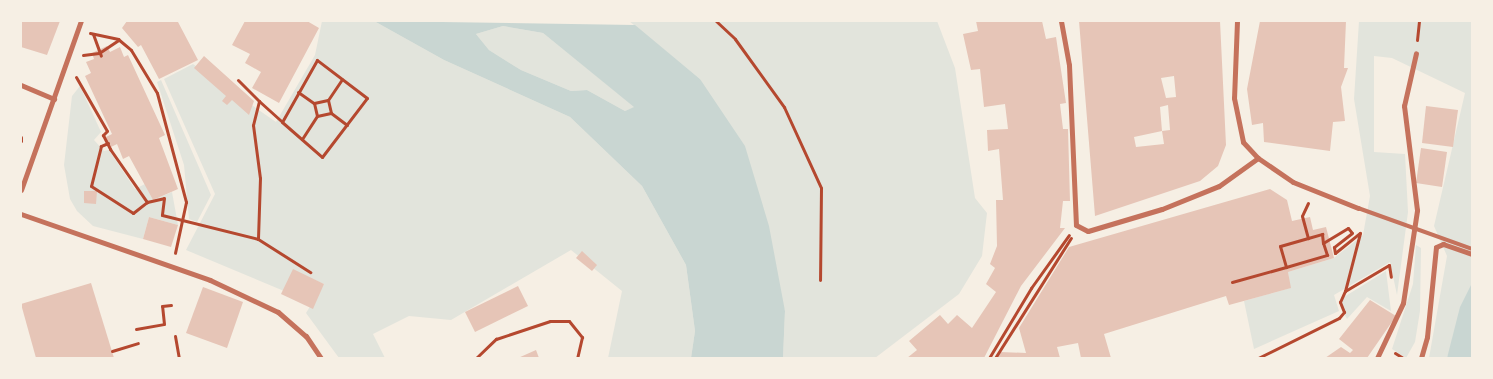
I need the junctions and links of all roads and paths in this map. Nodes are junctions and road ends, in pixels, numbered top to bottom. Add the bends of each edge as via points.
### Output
1 (81, 21) edge
2 (716, 21) edge
3 (1060, 21) edge
4 (1236, 21) edge
5 (79, 31) junction
6 (93, 34) junction
7 (118, 39) junction
8 (1416, 53) dead end
9 (100, 54) junction
10 (87, 55) dead end
11 (64, 69) junction
12 (342, 79) junction
13 (238, 80) dead end
14 (21, 85) edge
15 (298, 92) junction
16 (54, 99) junction
17 (328, 100) junction
18 (259, 102) junction
19 (314, 103) junction
20 (331, 114) junction
21 (317, 116) junction
22 (282, 122) junction
23 (346, 124) junction
24 (302, 139) junction
25 (108, 143) junction
26 (1258, 158) junction
27 (21, 190) edge
28 (147, 202) junction
29 (1358, 208) joint
30 (21, 214) edge
31 (1302, 216) dead end
32 (185, 221) junction
33 (1076, 225) junction
34 (1073, 234) dead end
35 (1308, 238) junction
36 (258, 239) junction
37 (1324, 243) junction
38 (1471, 252) edge
39 (1390, 265) dead end
40 (1286, 267) junction
41 (171, 268) junction
42 (310, 272) dead end
43 (820, 280) dead end
44 (1232, 282) dead end
45 (1345, 291) junction
46 (171, 305) dead end
47 (136, 329) dead end
48 (175, 336) dead end
49 (138, 344) dead end
50 (112, 351) dead end
51 (1390, 351) dead end
52 (179, 358) edge
53 (321, 358) edge
54 (476, 358) edge
55 (577, 358) edge
56 (989, 358) edge
57 (995, 358) edge
58 (1258, 358) edge
59 (1377, 358) edge
60 (1403, 358) edge
61 (1421, 358) edge

1 - 5 street
2 - 43 path via 735,39 784,107 821,188
3 - 33 street via 1069,65
4 - 26 street via 1235,119 1243,142
5 - 6 path
5 - 11 street
6 - 7 path
6 - 9 path
7 - 9 path
7 - 32 path via 131,50 157,93 179,166
8 - 59 street via 1404,106 1417,210 1403,304
9 - 10 path
11 - 16 street
11 - 25 path via 82,81 106,131
12 - 15 path via 317,60
12 - 17 path
12 - 23 path via 367,98
13 - 18 path
14 - 16 street
15 - 19 path
15 - 22 path
16 - 27 street
17 - 19 path
17 - 20 path
18 - 22 path
18 - 36 path via 253,124 260,178
19 - 21 path
20 - 21 path
20 - 23 path
21 - 24 path
22 - 24 path
23 - 24 path via 322,157
25 - 28 path
25 - 28 path via 101,146 91,186 133,213
26 - 29 street via 1293,182
26 - 33 street via 1219,186 1162,209 1088,231
28 - 32 path via 164,198 162,215
29 - 38 lane
30 - 41 street via 80,238
31 - 35 path
32 - 36 path
32 - 41 path
33 - 56 path via 1031,288
34 - 57 path via 1034,290
35 - 37 path via 1322,234
35 - 40 path via 1280,246
36 - 42 path
37 - 40 path via 1327,255
37 - 45 path via 1352,230 1334,247 1335,253 1360,233
38 - 61 street via 1448,246 1436,247 1427,337
39 - 45 path
40 - 44 path
41 - 53 street via 210,280 278,312 306,336
45 - 58 path via 1340,302 1344,312 1340,318
46 - 47 path via 162,306 164,324
48 - 52 path
49 - 50 path
51 - 60 path
54 - 55 path via 496,339 550,321 569,322 582,337

